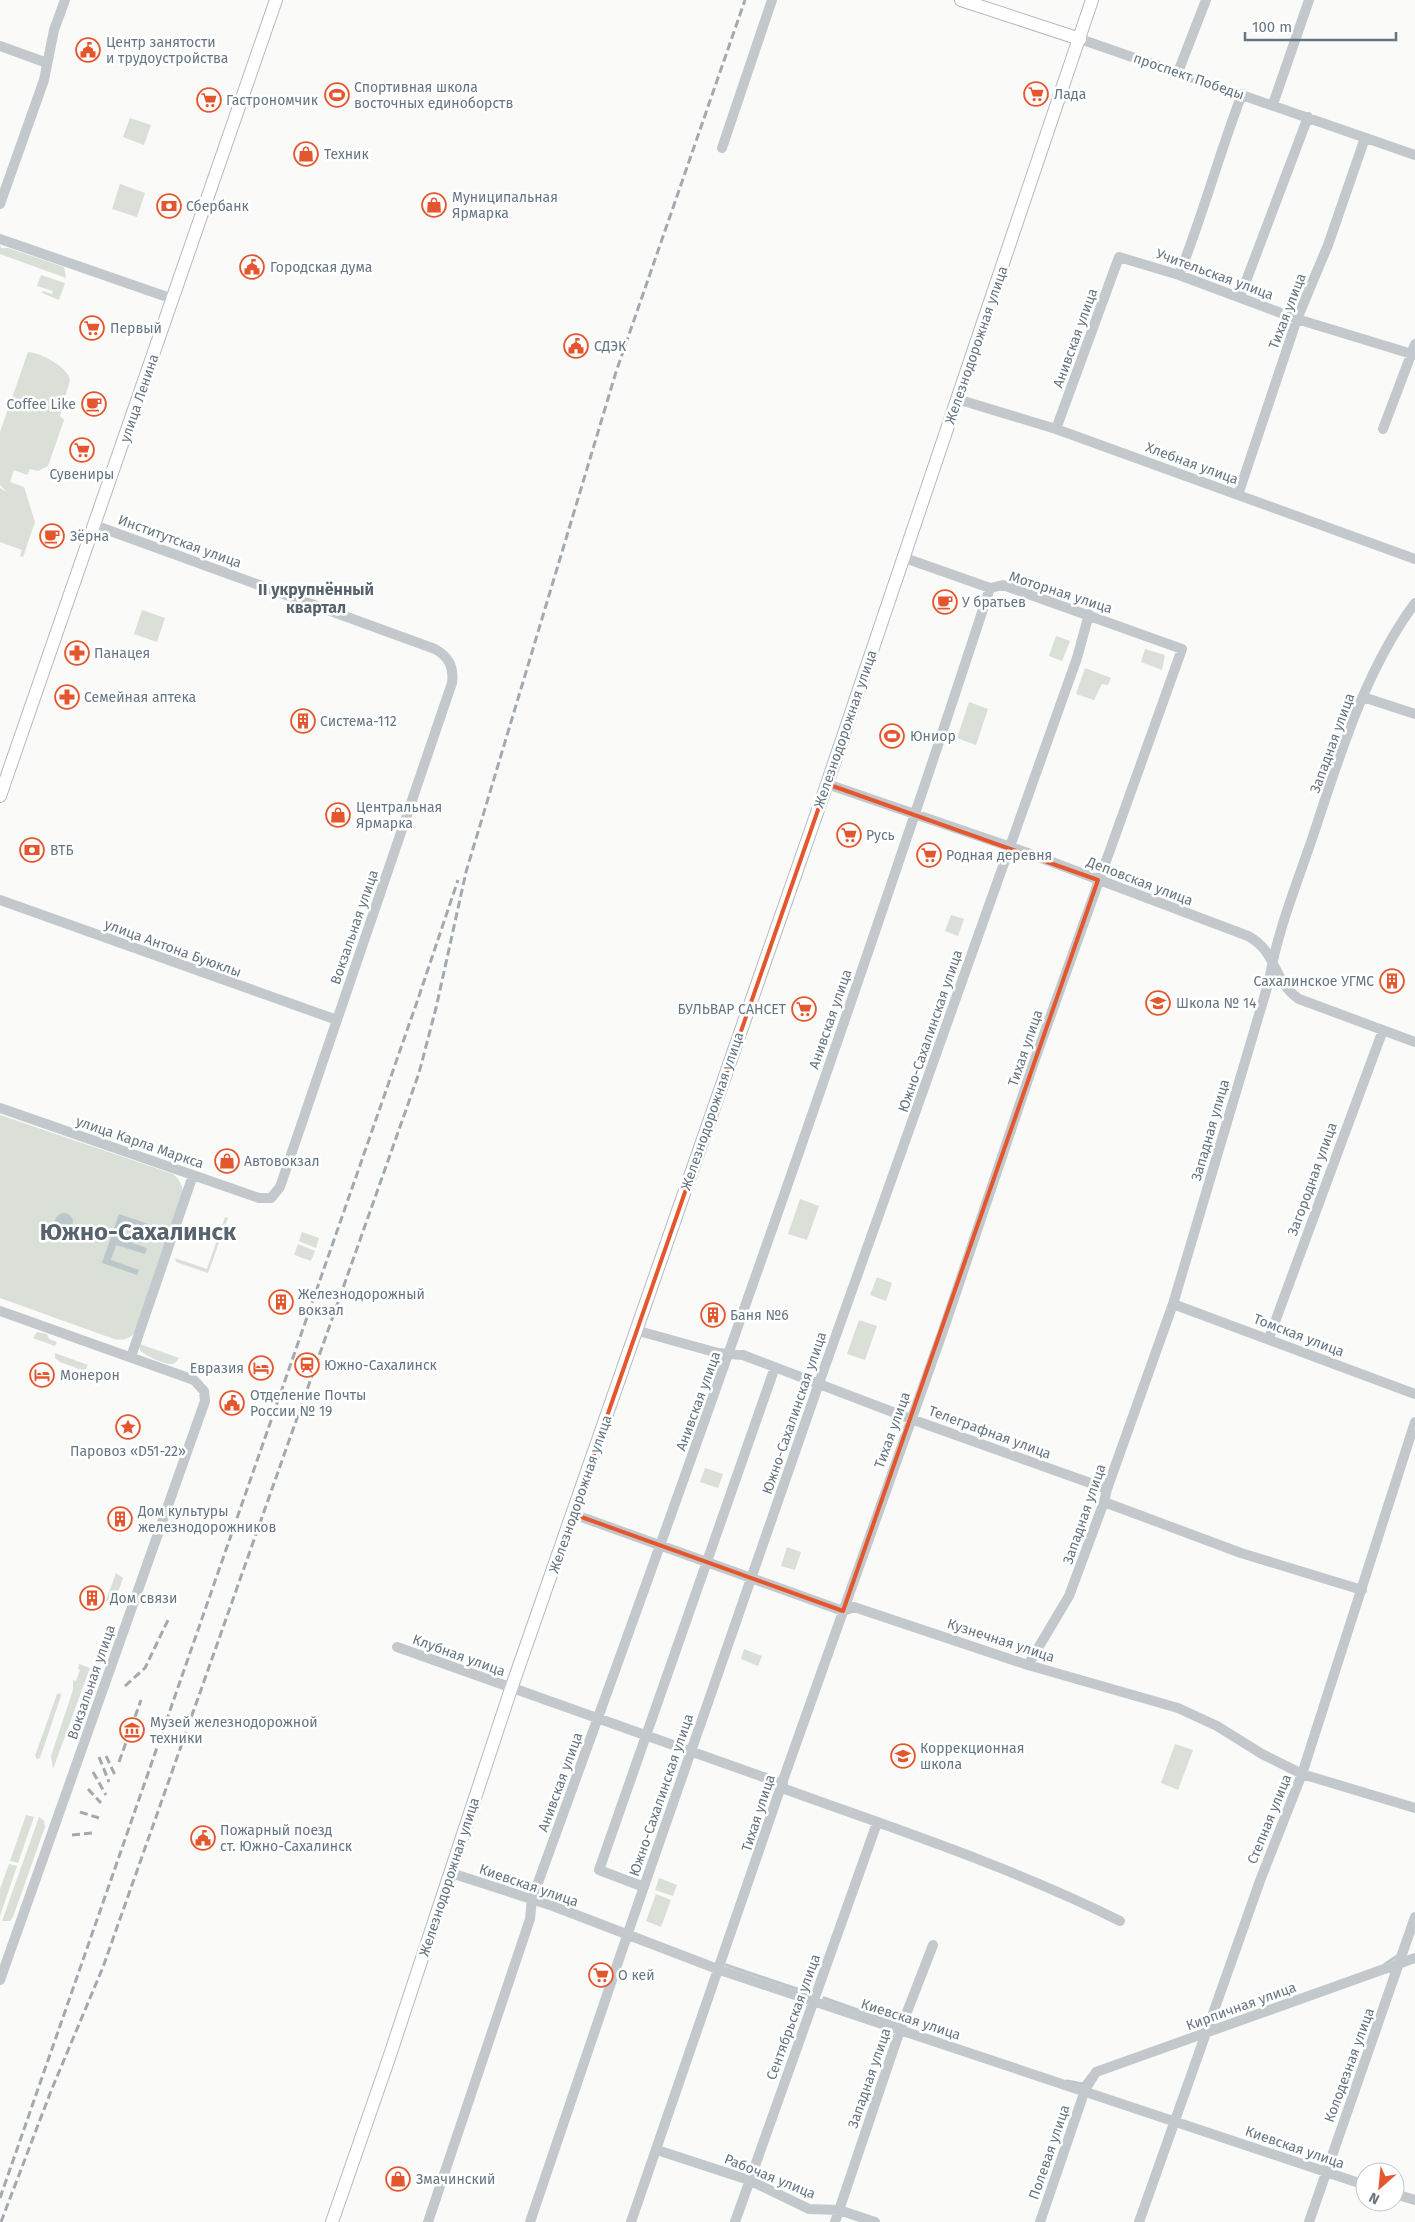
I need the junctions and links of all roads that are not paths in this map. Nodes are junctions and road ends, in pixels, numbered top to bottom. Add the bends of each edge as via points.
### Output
1 (65, 0) edge
2 (276, 0) edge
3 (772, 0) edge
4 (961, 0) edge
5 (1092, 0) edge
6 (1206, 0) edge
7 (1309, 0) edge
8 (1080, 39) junction
9 (0, 46) edge
10 (47, 62) junction
11 (1178, 72) junction
12 (1242, 94) junction
13 (1273, 104) junction
14 (1308, 117) junction
15 (1366, 138) junction
16 (722, 148) dead end
17 (1415, 155) edge
18 (0, 204) edge
19 (0, 239) edge
20 (1119, 257) joint
21 (1179, 275) junction
22 (1240, 297) junction
23 (173, 299) junction
24 (1297, 319) junction
25 (1414, 351) edge
26 (957, 399) junction
27 (1056, 429) junction
28 (1383, 429) dead end
29 (1238, 495) junction
30 (94, 525) junction
31 (902, 557) junction
32 (1415, 559) edge
33 (990, 588) junction
34 (1415, 603) edge
35 (1089, 614) junction
36 (1411, 617) edge
37 (1182, 649) joint
38 (450, 662) joint
39 (1363, 697) junction
40 (1415, 714) edge
41 (827, 784) junction
42 (0, 796) edge
43 (916, 815) junction
44 (1008, 846) junction
45 (1098, 880) junction
46 (0, 900) edge
47 (1273, 961) junction
48 (337, 1020) junction
49 (1383, 1030) junction
50 (1415, 1042) edge
51 (0, 1108) edge
52 (193, 1175) junction
53 (271, 1198) joint
54 (1173, 1304) junction
55 (0, 1311) edge
56 (635, 1330) junction
57 (1269, 1338) junction
58 (729, 1353) junction
59 (131, 1357) junction
60 (775, 1367) junction
61 (819, 1383) junction
62 (1415, 1394) edge
63 (911, 1419) junction
64 (1415, 1422) edge
65 (1107, 1489) junction
66 (1104, 1502) junction
67 (574, 1514) junction
68 (661, 1545) junction
69 (708, 1562) junction
70 (751, 1578) junction
71 (1362, 1590) junction
72 (843, 1611) junction
73 (397, 1648) dead end
74 (1028, 1665) junction
75 (511, 1689) junction
76 (598, 1718) junction
77 (647, 1736) junction
78 (691, 1751) junction
79 (1302, 1774) junction
80 (782, 1786) junction
81 (1415, 1808) edge
82 (877, 1822) junction
83 (451, 1873) junction
84 (644, 1887) junction
85 (532, 1899) junction
86 (1415, 1917) edge
87 (1120, 1922) dead end
88 (629, 1935) junction
89 (933, 1945) dead end
90 (1415, 1958) edge
91 (1400, 1963) junction
92 (720, 1970) junction
93 (0, 1980) edge
94 (812, 2002) junction
95 (900, 2030) junction
96 (1206, 2033) junction
97 (1085, 2090) junction
98 (1174, 2120) junction
99 (656, 2150) junction
100 (1326, 2173) junction
101 (749, 2180) junction
102 (1355, 2182) edge
103 (839, 2210) junction
104 (332, 2222) edge
105 (428, 2222) edge
106 (530, 2222) edge
107 (631, 2222) edge
108 (734, 2222) edge
109 (835, 2222) edge
110 (874, 2222) edge
111 (1040, 2222) edge
112 (1139, 2222) edge
113 (1309, 2222) edge

1 - 10 street
2 - 23 main road, улица Ленина
3 - 16 street
4 - 8 main road, проспект Победы
5 - 8 main road, Железнодорожная улица
6 - 11 street
7 - 13 street
8 - 11 street, проспект Победы
8 - 26 main road, Железнодорожная улица
9 - 10 street
10 - 18 street via 44,80
11 - 12 street, проспект Победы
12 - 13 street, проспект Победы
12 - 21 street via 1196,234
13 - 14 street, проспект Победы
14 - 15 street, проспект Победы
14 - 22 street
15 - 17 street, проспект Победы
15 - 24 street, Тихая улица via 1328,245
19 - 23 street
20 - 21 street, Учительская улица
20 - 27 street, Анивская улица
21 - 22 street, Учительская улица
22 - 24 street, Учительская улица
23 - 30 main road, улица Ленина
24 - 25 street, Учительская улица
24 - 29 street, Тихая улица
25 - 28 street
26 - 27 street, Хлебная улица
26 - 31 main road, Железнодорожная улица
27 - 29 street, Хлебная улица
29 - 32 street, Хлебная улица
30 - 38 street, Институтская улица via 435,649
30 - 42 main road, улица Ленина
31 - 33 street, Моторная улица
31 - 41 main road, Железнодорожная улица
33 - 35 street, Моторная улица via 1003,585
33 - 43 street, Анивская улица
34 - 36 street, Западная улица
35 - 37 street, Моторная улица
35 - 44 street, Южно-Сахалинская улица
36 - 39 street, Западная улица via 1395,631
37 - 45 street, Тихая улица
38 - 48 street, Вокзальная улица via 452,683
39 - 40 street
39 - 47 street, Западная улица via 1332,779
41 - 43 street, Деповская улица
41 - 56 main road, Железнодорожная улица
43 - 44 street, Деповская улица
43 - 58 street, Анивская улица
44 - 45 street, Деповская улица
44 - 61 street, Южно-Сахалинская улица
45 - 47 street, Деповская улица via 1248,936 1265,948
45 - 63 street, Тихая улица
46 - 48 street, улица Антона Буюклы
47 - 49 street, Деповская улица via 1282,984 1299,999
47 - 54 street, Западная улица
48 - 53 street, Вокзальная улица via 280,1187
49 - 50 street, Деповская улица
49 - 57 street, Загородная улица
51 - 52 street, улица Карла Маркса
52 - 53 street, улица Карла Маркса via 259,1198
52 - 59 street
54 - 57 street, Томская улица
54 - 65 street, Западная улица
55 - 59 street
56 - 58 street, Телеграфная улица via 718,1353
56 - 67 main road, Железнодорожная улица
57 - 62 street, Томская улица
58 - 60 street, Телеграфная улица
58 - 68 street, Анивская улица
59 - 93 street, Вокзальная улица via 194,1380 204,1391 205,1401
60 - 61 street, Телеграфная улица
60 - 69 street
61 - 63 street, Телеграфная улица
61 - 70 street, Южно-Сахалинская улица
63 - 65 street, Телеграфная улица
63 - 72 street, Тихая улица
64 - 71 street, Степная улица
65 - 66 street, Западная улица
66 - 71 street via 1241,1553
66 - 74 street, Западная улица via 1069,1596
67 - 68 street, Кузнечная улица
67 - 75 main road, Железнодорожная улица
68 - 69 street, Кузнечная улица
68 - 76 street, Анивская улица
69 - 70 street, Кузнечная улица
69 - 77 street
70 - 72 street, Кузнечная улица
70 - 78 street, Южно-Сахалинская улица
71 - 79 street, Степная улица
72 - 74 street, Кузнечная улица via 854,1607
72 - 80 street, Тихая улица
73 - 75 street, Клубная улица
74 - 79 street, Кузнечная улица via 1178,1708
75 - 76 street, Клубная улица
75 - 83 main road, Железнодорожная улица
76 - 77 street, Клубная улица
76 - 85 street, Анивская улица
77 - 78 street, Клубная улица
77 - 84 street via 599,1870
78 - 80 street, Клубная улица
78 - 84 street, Южно-Сахалинская улица
79 - 81 street, Кузнечная улица
79 - 96 street, Степная улица
80 - 82 street, Клубная улица
80 - 92 street, Тихая улица
82 - 87 street, Клубная улица via 1029,1881
82 - 94 street, Сентябрьская улица
83 - 85 street, Киевская улица
83 - 104 main road, Железнодорожная улица
84 - 88 street, Южно-Сахалинская улица
85 - 88 street, Киевская улица
85 - 105 street, Анивская улица via 530,1919
86 - 91 street, Колодезная улица
88 - 92 street, Киевская улица
88 - 106 street, Южно-Сахалинская улица
89 - 95 street, Западная улица
90 - 91 street, Кирпичная улица
91 - 96 street, Кирпичная улица
91 - 100 street, Колодезная улица
92 - 94 street, Киевская улица
92 - 99 street, Тихая улица
94 - 95 street, Киевская улица
94 - 101 street, Сентябрьская улица
95 - 97 street, Киевская улица
95 - 103 street, Западная улица
96 - 97 street, Кирпичная улица via 1096,2072
96 - 98 street, Степная улица
97 - 98 street, Киевская улица
97 - 111 street, Полевая улица
98 - 100 street, Киевская улица
98 - 112 street, Степная улица
99 - 101 street, Рабочая улица
99 - 107 street, Тихая улица
100 - 102 street, Киевская улица
100 - 113 street, Колодезная улица
101 - 103 street, Рабочая улица via 809,2209
101 - 108 street, Сентябрьская улица
103 - 109 street, Западная улица
103 - 110 street, Рабочая улица

